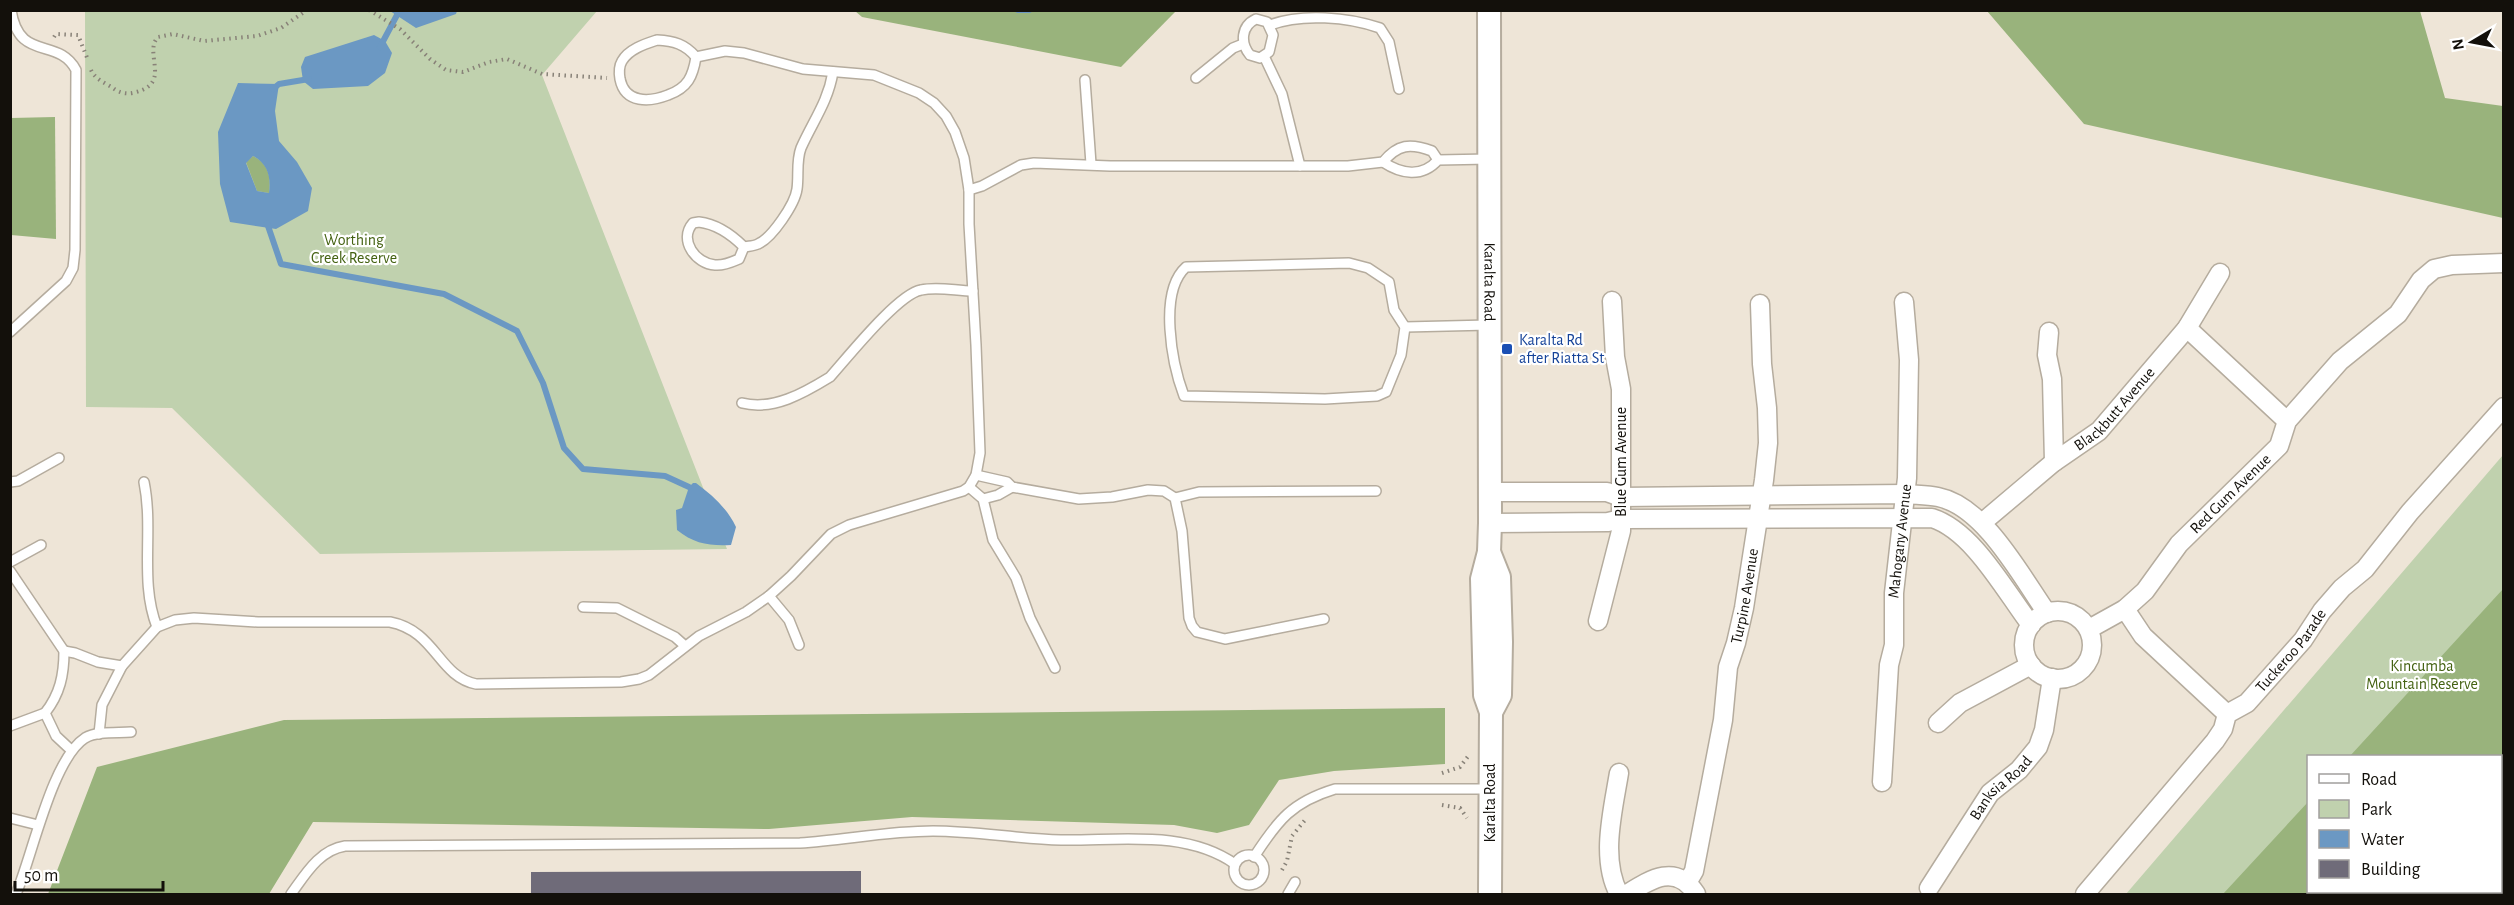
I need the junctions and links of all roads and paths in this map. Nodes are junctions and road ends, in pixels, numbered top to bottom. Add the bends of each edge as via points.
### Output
1 (11, 10) edge
2 (307, 10) edge
3 (369, 10) edge
4 (1489, 10) edge
5 (1254, 15) edge
6 (1270, 25) junction
7 (1243, 44) junction
8 (43, 48) junction
9 (1264, 56) junction
10 (696, 57) junction
11 (833, 72) junction
12 (620, 78) junction
13 (1196, 78) dead end
14 (1085, 80) dead end
15 (1399, 89) dead end
16 (1489, 159) junction
17 (1438, 160) junction
18 (1383, 162) junction
19 (1090, 164) junction
20 (1300, 166) junction
21 (969, 190) junction
22 (744, 247) junction
23 (2504, 263) edge
24 (2220, 273) dead end
25 (973, 291) junction
26 (1612, 301) dead end
27 (1904, 302) dead end
28 (1760, 304) dead end
29 (1489, 325) junction
30 (1405, 327) junction
31 (2187, 328) junction
32 (10, 332) edge
33 (2049, 333) dead end
34 (742, 403) dead end
35 (2504, 407) edge
36 (2287, 421) junction
37 (59, 458) dead end
38 (2054, 462) junction
39 (976, 475) junction
40 (10, 482) edge
41 (144, 482) dead end
42 (969, 487) junction
43 (1012, 487) junction
44 (1376, 491) dead end
45 (1490, 492) junction
46 (1905, 494) junction
47 (1762, 495) junction
48 (1621, 497) junction
49 (1174, 498) junction
50 (983, 500) junction
51 (1759, 518) junction
52 (1902, 518) junction
53 (1621, 519) junction
54 (1983, 522) junction
55 (1490, 523) junction
56 (40, 545) dead end
57 (10, 562) edge
58 (10, 571) edge
59 (769, 596) junction
60 (583, 606) dead end
61 (2125, 609) junction
62 (2046, 613) junction
63 (1324, 619) dead end
64 (1598, 621) dead end
65 (2031, 625) junction
66 (157, 627) junction
67 (2089, 629) junction
68 (684, 645) junction
69 (799, 645) dead end
70 (64, 651) junction
71 (2031, 665) junction
72 (122, 666) junction
73 (1055, 668) dead end
74 (2052, 678) junction
75 (45, 713) junction
76 (2227, 714) junction
77 (1938, 723) dead end
78 (10, 726) edge
79 (130, 732) dead end
80 (99, 734) junction
81 (1469, 743) dead end
82 (71, 750) junction
83 (1434, 773) dead end
84 (1619, 773) dead end
85 (1882, 782) dead end
86 (1490, 789) junction
87 (1308, 817) dead end
88 (10, 818) edge
89 (38, 825) junction
90 (1254, 857) junction
91 (1235, 864) junction
92 (1282, 870) dead end
93 (1295, 882) dead end
94 (1929, 888) dead end
95 (1691, 889) edge
96 (16, 894) edge
97 (291, 894) edge
98 (1288, 894) edge
99 (1490, 894) edge
100 (1619, 894) edge
101 (1627, 894) edge
102 (2085, 894) edge

1 - 8 lane via 14,28 21,37
2 - 8 path via 281,28 257,36 204,41 173,34 158,37 154,45 154,80 131,93 115,90 95,76 78,35 56,34
3 - 12 path via 400,29 437,65 454,72 507,59 542,74
4 - 16 street, Karalta Road
5 - 6 lane
5 - 7 lane via 1246,27
6 - 9 lane via 1272,41
6 - 15 lane via 1317,18 1380,28 1389,42
7 - 9 lane via 1255,58
7 - 13 lane
8 - 32 lane via 70,60 76,70 73,268 66,281
9 - 20 lane via 1282,94
10 - 11 lane via 744,52 803,69
10 - 12 lane via 687,47 657,40 642,45 622,60
10 - 12 lane via 687,84 658,98 635,99 627,93
11 - 21 lane via 873,75 934,103 955,132
11 - 22 lane via 830,93 800,150 793,201 766,239
14 - 19 lane
16 - 17 lane
16 - 29 street, Karalta Road
17 - 18 lane via 1432,167 1415,172 1394,169
17 - 18 lane via 1432,151 1407,146 1393,151
18 - 20 lane
19 - 20 lane
19 - 21 lane via 1021,165
21 - 25 lane
22 - 22 lane via 739,259 716,266 696,256 686,233 693,224 706,223 723,230
23 - 36 street, Red Gum Avenue via 2434,269 2421,280 2398,314 2340,361
24 - 31 street, Blackbutt Avenue
25 - 34 lane via 937,288 911,293 820,383 770,405
25 - 39 lane via 980,453
26 - 48 street, Blue Gum Avenue via 1621,389
27 - 46 street, Mahogany Avenue via 1909,360
28 - 47 street, Turpine Avenue via 1768,443
29 - 30 lane
29 - 45 street, Karalta Road
30 - 30 lane via 1405,340 1392,378 1386,392 1377,396 1191,398 1184,396 1173,355 1170,296 1186,267 1349,263 1368,268 1389,282 1394,310
31 - 36 street
31 - 38 street, Blackbutt Avenue via 2099,431
33 - 38 street
35 - 76 street, Tuckeroo Parade via 2365,569 2322,610 2303,640 2247,703
36 - 61 street, Red Gum Avenue via 2279,446 2179,544 2145,591
37 - 40 lane
38 - 54 street, Blackbutt Avenue
39 - 42 lane
39 - 43 lane via 1007,482
41 - 66 lane via 149,512 149,597
42 - 50 lane
42 - 59 lane via 831,534
43 - 49 lane via 1079,499 1148,490 1164,491
43 - 50 lane
44 - 49 lane via 1199,492
45 - 48 street via 1607,492
45 - 55 street, Karalta Road
46 - 47 street
46 - 52 street, Mahogany Avenue
46 - 54 street via 1939,497
47 - 48 street
47 - 51 street, Turpine Avenue
48 - 53 street, Blue Gum Avenue
49 - 63 lane via 1182,531 1189,618 1197,632 1225,639
50 - 73 lane via 993,540 1016,578 1030,618
51 - 52 street
51 - 53 street
51 - 95 street, Turpine Avenue via 1744,608 1728,667 1723,720
52 - 65 street via 1932,518 1947,523 1969,541
52 - 85 street, Mahogany Avenue
53 - 55 street
53 - 64 street, Blue Gum Avenue
54 - 62 street
55 - 86 street, Karalta Road via 1489,552 1482,579 1485,695 1491,711
56 - 57 lane
58 - 70 lane
59 - 68 lane
59 - 69 lane via 789,620
60 - 68 lane via 617,608
61 - 67 street, Red Gum Avenue
61 - 76 street via 2143,636
62 - 65 street
62 - 67 street via 2071,613
65 - 71 street via 2025,644
66 - 68 lane via 194,618 390,622 406,625 422,637 454,674 476,684 639,679
66 - 72 lane
67 - 74 street via 2090,657 2082,669 2070,677
70 - 72 lane
70 - 75 lane via 60,689
71 - 74 street
71 - 77 street via 1960,703
72 - 80 lane via 102,705
74 - 94 street, Banksia Road via 2038,747 2019,770 1990,793
75 - 78 lane
75 - 82 lane via 56,736
76 - 102 street via 2215,741
79 - 80 lane
80 - 82 lane via 87,737
81 - 83 path via 1469,755 1460,767
82 - 89 lane
84 - 100 street via 1612,816 1611,861
86 - 90 lane via 1324,792 1295,806 1270,832
86 - 99 street, Karalta Road
87 - 92 path via 1292,836
88 - 89 lane
89 - 96 lane
90 - 91 lane via 1245,855
90 - 91 lane via 1262,861 1264,871 1261,880 1253,884 1236,878
91 - 97 lane via 1222,855 1168,840 1041,840 932,831 800,843 345,846 320,858
93 - 98 lane
95 - 101 street via 1677,877 1655,878

